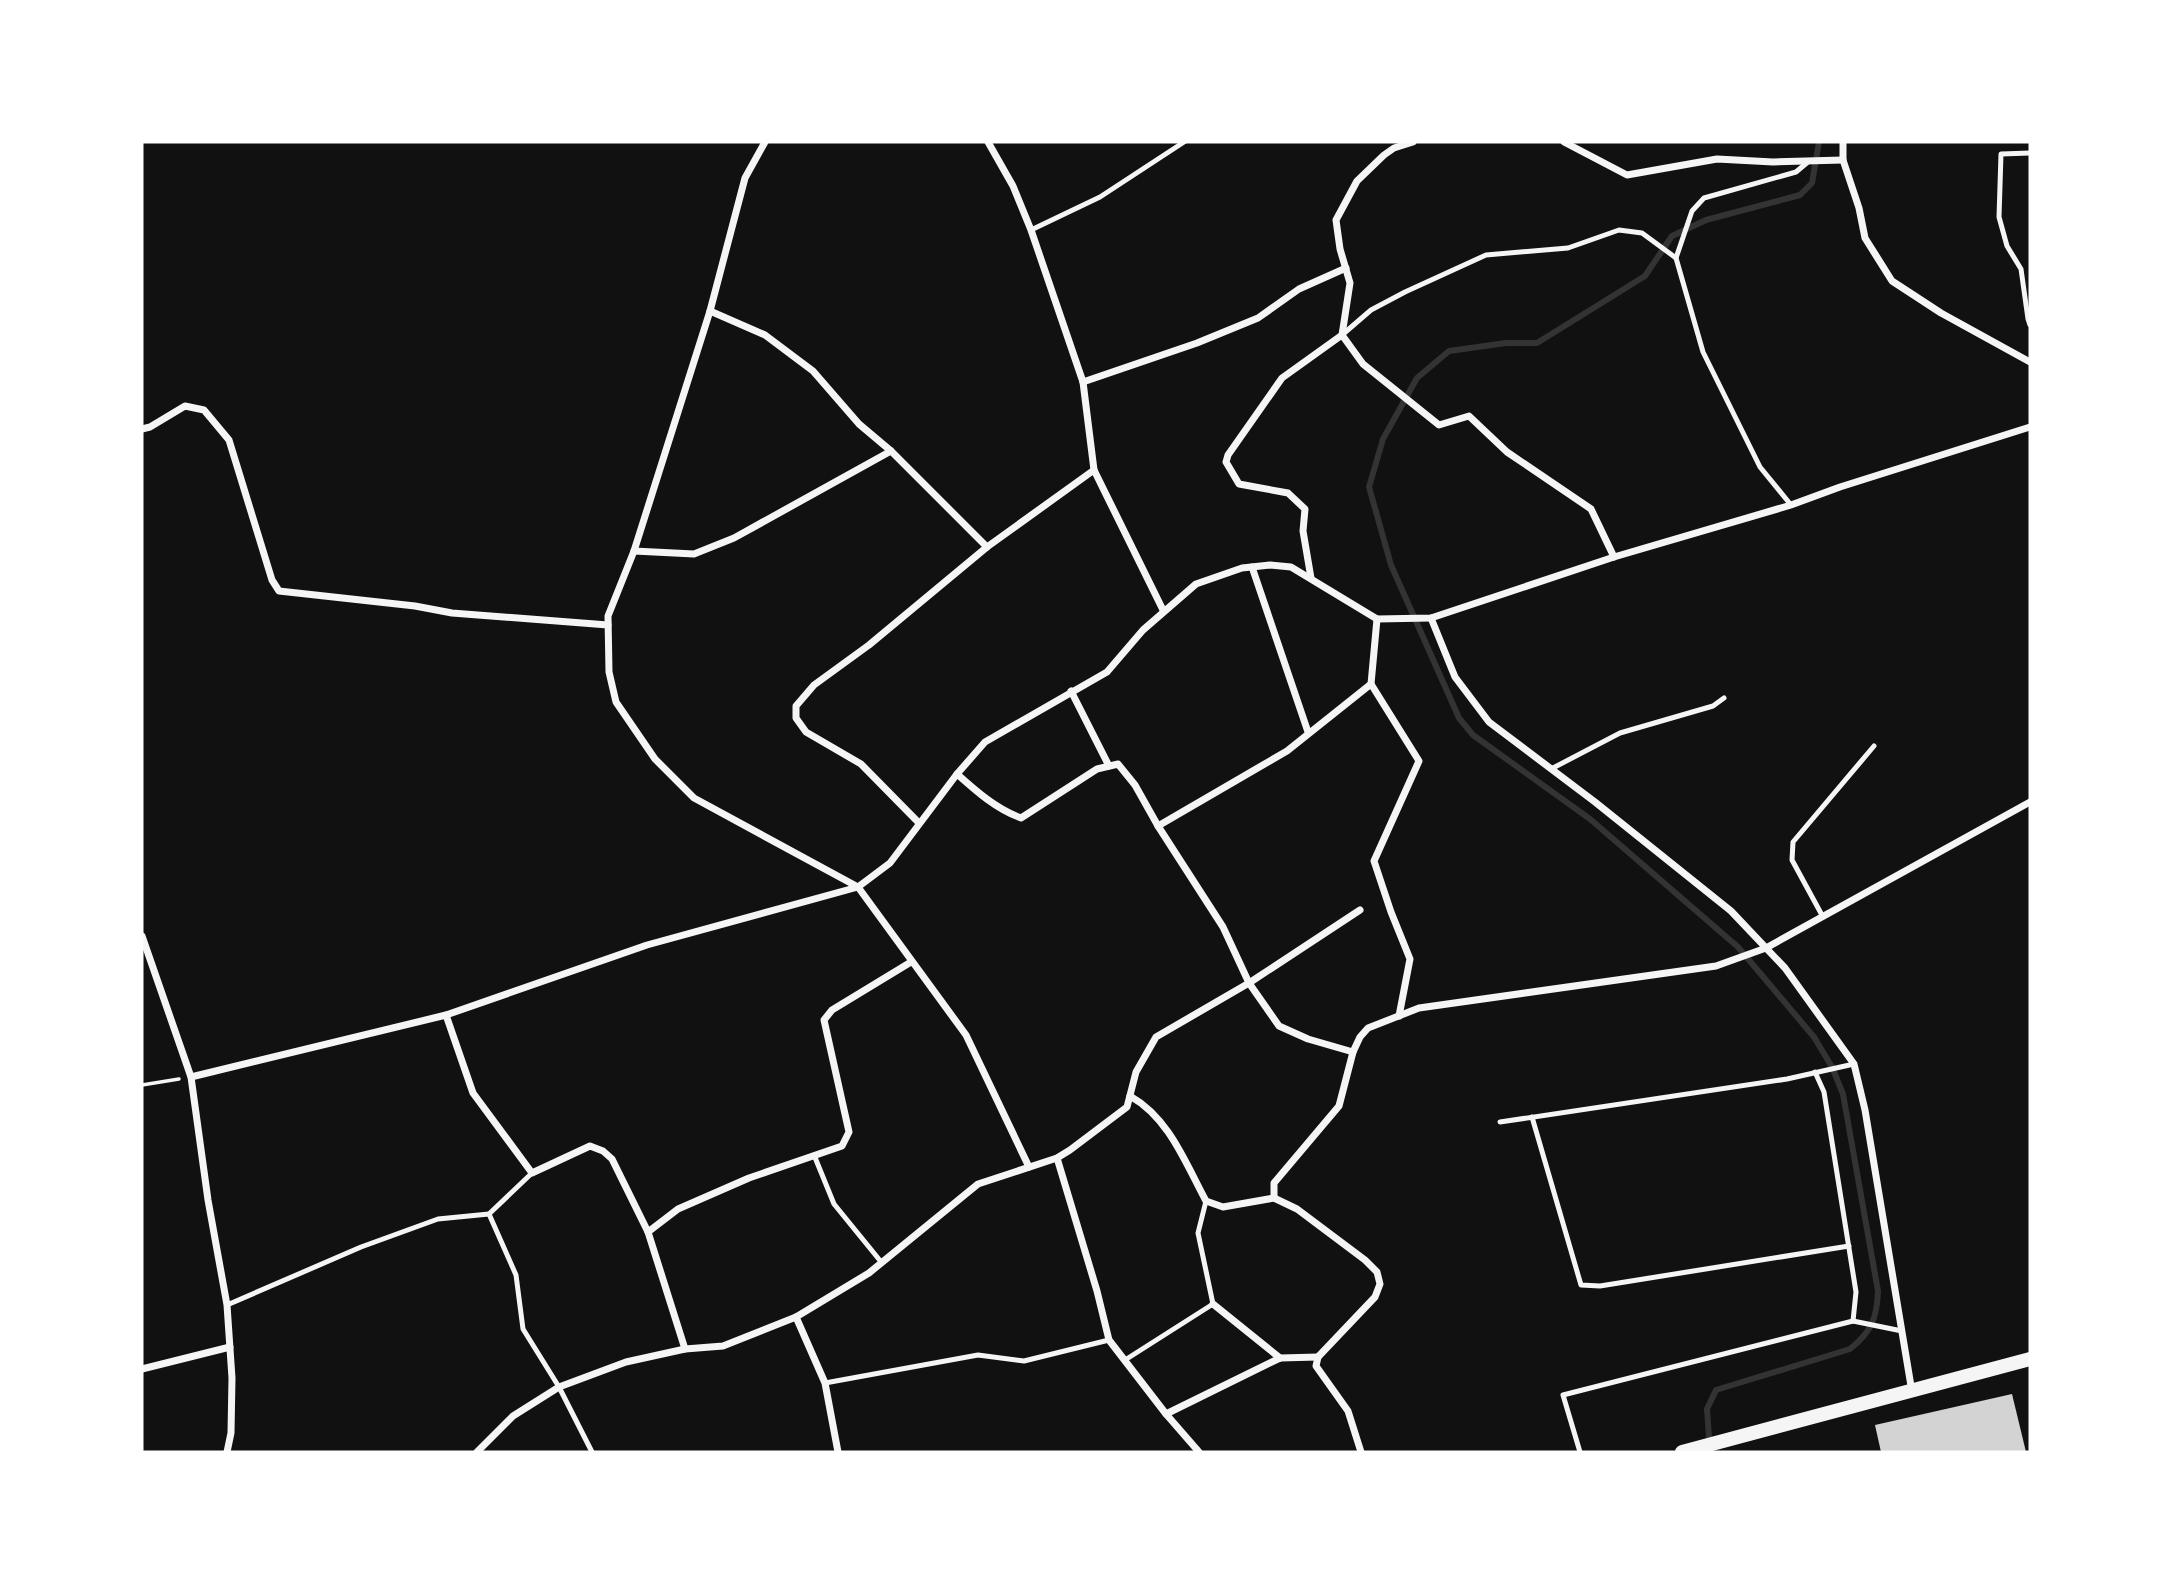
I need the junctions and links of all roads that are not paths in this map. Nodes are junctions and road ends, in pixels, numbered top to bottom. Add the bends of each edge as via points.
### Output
1 (765, 142) edge
2 (988, 142) edge
3 (1184, 142) edge
4 (1413, 142) edge
5 (1564, 142) edge
6 (1843, 142) edge
7 (2030, 153) edge
8 (1843, 160) junction
9 (1809, 161) junction
10 (1031, 230) junction
11 (1676, 258) junction
12 (1346, 268) junction
13 (710, 311) junction
14 (2030, 325) edge
15 (1342, 335) junction
16 (2030, 362) edge
17 (1083, 382) junction
18 (2030, 426) edge
19 (142, 429) edge
20 (891, 451) junction
21 (1094, 470) junction
22 (1791, 505) junction
23 (987, 547) junction
24 (634, 551) junction
25 (1614, 557) junction
26 (1252, 567) junction
27 (1311, 578) junction
28 (1163, 610) junction
29 (1431, 618) junction
30 (1377, 619) junction
31 (608, 625) junction
32 (1371, 684) junction
33 (1071, 691) junction
34 (1724, 698) dead end
35 (1308, 732) junction
36 (1874, 746) dead end
37 (1109, 766) junction
38 (1550, 769) junction
39 (957, 774) junction
40 (2030, 802) edge
41 (919, 824) junction
42 (1158, 826) junction
43 (858, 887) junction
44 (1360, 910) dead end
45 (1824, 917) junction
46 (142, 936) edge
47 (1766, 948) junction
48 (911, 962) junction
49 (1249, 983) junction
50 (446, 1015) junction
51 (1399, 1016) junction
52 (1353, 1052) junction
53 (1854, 1064) junction
54 (1815, 1072) junction
55 (191, 1077) junction
56 (1130, 1096) junction
57 (1532, 1118) junction
58 (1500, 1122) dead end
59 (814, 1155) junction
60 (1057, 1158) junction
61 (1029, 1167) junction
62 (532, 1173) junction
63 (1274, 1198) junction
64 (1206, 1201) junction
65 (489, 1214) junction
66 (648, 1232) junction
67 (1849, 1246) junction
68 (882, 1263) junction
69 (1213, 1304) junction
70 (227, 1305) junction
71 (796, 1317) junction
72 (1853, 1321) junction
73 (1902, 1331) junction
74 (1109, 1340) junction
75 (230, 1347) junction
76 (685, 1349) junction
77 (1318, 1357) junction
78 (1280, 1358) junction
79 (2030, 1359) edge
80 (1125, 1360) junction
81 (142, 1369) edge
82 (825, 1383) junction
83 (559, 1387) junction
84 (1912, 1392) junction
85 (1166, 1414) junction
86 (1731, 1446) edge
87 (227, 1452) edge
88 (477, 1452) edge
89 (592, 1452) edge
90 (838, 1452) edge
91 (1199, 1452) edge
92 (1361, 1452) edge
93 (1580, 1452) edge
94 (1683, 1452) edge

1 - 13 street via 745,178
2 - 10 street
3 - 10 lane via 1100,197
4 - 12 street via 1384,155 1357,181 1336,220
5 - 9 street via 1627,175 1717,159
6 - 8 street
7 - 14 lane via 2001,154 1999,217 2007,246 2021,269
8 - 9 street
8 - 16 street via 1865,238 1892,281
9 - 11 lane via 1796,172 1704,198 1692,211
10 - 17 street
11 - 15 lane via 1642,233 1619,230 1568,248 1486,255 1371,310
11 - 22 lane via 1703,352 1760,467
12 - 15 street via 1350,283
12 - 17 street via 1299,289 1258,318
13 - 20 street via 765,335 813,371 859,424
13 - 24 street
15 - 25 street via 1363,364 1439,425 1469,416 1507,452 1591,509
15 - 27 street via 1282,378 1226,463 1239,484 1288,493 1305,509 1303,531
17 - 21 street
18 - 22 street
19 - 31 street via 185,407 204,410 229,440 279,591 452,613
20 - 23 street
20 - 24 street via 734,538 694,554
21 - 23 street
21 - 28 street
22 - 25 street
23 - 41 street via 814,685 796,706 796,718 806,732 861,764
24 - 31 street
25 - 29 street
26 - 27 street via 1291,567
26 - 28 street via 1196,583
26 - 35 street
27 - 30 street
28 - 33 street via 1107,671
29 - 30 street
29 - 38 street via 1455,677 1489,722
30 - 32 street
31 - 43 street via 609,672 616,702 654,760 694,798
32 - 35 street
32 - 51 street via 1419,761 1374,861 1410,959
33 - 37 street
33 - 39 street via 985,743
34 - 38 lane via 1713,706 1620,733
35 - 42 street via 1287,751
36 - 45 lane via 1793,842 1792,860
37 - 39 street via 1097,769 1021,818 980,795
37 - 42 street via 1118,764 1125,772
38 - 47 street via 1731,911
39 - 41 street
40 - 45 street
41 - 43 street via 890,863
42 - 49 street via 1223,927
43 - 48 street
43 - 50 street via 648,945
44 - 49 street
45 - 47 street
46 - 55 street
47 - 51 street via 1716,966 1419,1008
47 - 53 street
48 - 59 street via 832,1010 824,1020 849,1132 842,1146
48 - 61 street via 966,1035
49 - 52 street via 1279,1026
49 - 56 street via 1156,1037 1136,1072
50 - 55 street
50 - 62 street via 473,1093
51 - 52 street via 1368,1028
52 - 63 street via 1339,1106 1274,1183
53 - 54 lane
53 - 73 street
54 - 57 lane
54 - 67 lane via 1824,1092
55 - 70 street
56 - 60 street via 1128,1107
56 - 64 street via 1168,1129
57 - 58 lane
57 - 67 lane via 1581,1285 1600,1286
59 - 66 street via 678,1209
59 - 68 lane via 834,1204
60 - 61 street
60 - 74 street
61 - 68 street via 978,1184
62 - 65 lane
62 - 66 street via 590,1146 603,1151 612,1159
63 - 64 street via 1223,1207
63 - 77 street via 1297,1209 1377,1272 1380,1284 1375,1297
64 - 69 lane via 1198,1233
65 - 70 lane via 438,1219
65 - 83 lane via 516,1275 523,1329
66 - 76 street
67 - 72 lane via 1856,1292
68 - 71 street
69 - 78 street
69 - 80 lane
70 - 75 street
71 - 76 street via 723,1346
71 - 82 street
72 - 73 lane
72 - 93 lane via 1563,1395
73 - 84 street
74 - 80 street
74 - 82 lane via 1024,1361 978,1355
75 - 81 street
75 - 87 street
76 - 83 street via 626,1362
77 - 78 street
77 - 92 street via 1316,1366 1348,1411
78 - 85 street
79 - 84 main road
80 - 85 street
82 - 90 street
83 - 88 street via 513,1416
83 - 89 lane
84 - 86 main road
85 - 91 street
86 - 94 main road

